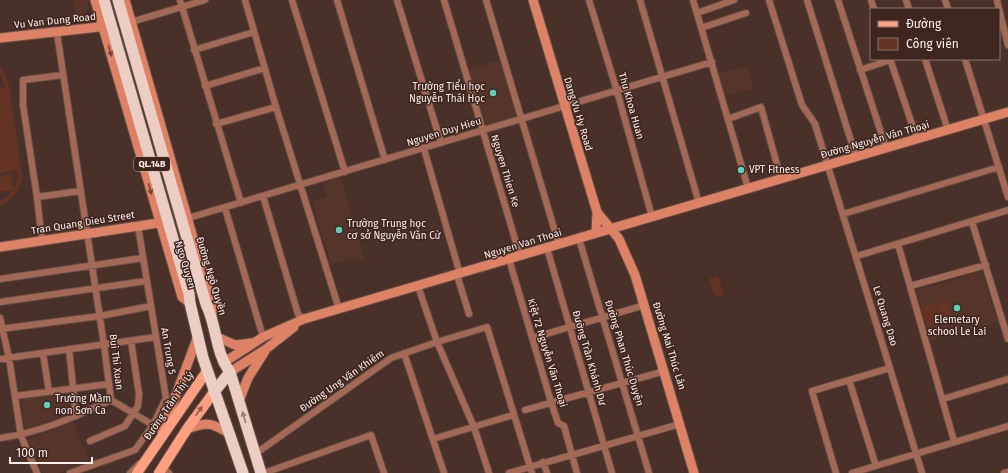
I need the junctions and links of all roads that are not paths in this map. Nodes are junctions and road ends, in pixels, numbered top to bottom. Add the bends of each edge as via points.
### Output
1 (95, 0) edge
2 (104, 0) edge
3 (118, 0) edge
4 (125, 0) edge
5 (180, 0) edge
6 (205, 0) edge
7 (245, 0) edge
8 (292, 0) edge
9 (337, 0) edge
10 (397, 0) edge
11 (444, 0) edge
12 (486, 0) edge
13 (533, 0) edge
14 (589, 0) edge
15 (640, 0) edge
16 (693, 0) edge
17 (734, 0) edge
18 (769, 0) edge
19 (806, 0) edge
20 (838, 0) edge
21 (182, 7) junction
22 (697, 13) junction
23 (746, 13) dead end
24 (1000, 13) edge
25 (128, 23) junction
26 (108, 26) junction
27 (701, 28) junction
28 (254, 32) junction
29 (57, 33) junction
30 (0, 38) edge
31 (1008, 45) edge
32 (194, 50) junction
33 (890, 60) edge
34 (925, 60) edge
35 (965, 60) edge
36 (712, 62) junction
37 (264, 68) junction
38 (860, 70) junction
39 (63, 75) junction
40 (663, 78) junction
41 (205, 86) junction
42 (617, 91) junction
43 (564, 106) junction
44 (276, 107) junction
45 (1008, 112) edge
46 (728, 119) junction
47 (985, 119) junction
48 (521, 120) junction
49 (216, 124) junction
50 (482, 130) junction
51 (948, 130) junction
52 (917, 139) junction
53 (441, 143) junction
54 (886, 148) junction
55 (424, 149) junction
56 (856, 157) junction
57 (385, 160) junction
58 (827, 165) junction
59 (999, 167) junction
60 (345, 172) junction
61 (781, 179) junction
62 (300, 185) junction
63 (748, 188) junction
64 (80, 191) junction
65 (263, 196) junction
66 (37, 197) junction
67 (1008, 197) edge
68 (241, 203) junction
69 (698, 203) junction
70 (225, 208) junction
71 (1008, 210) edge
72 (596, 212) junction
73 (843, 214) junction
74 (652, 217) junction
75 (185, 219) junction
76 (164, 222) junction
77 (972, 222) junction
78 (138, 226) junction
79 (612, 229) junction
80 (596, 233) junction
81 (86, 234) junction
82 (579, 239) junction
83 (42, 241) junction
84 (898, 244) junction
85 (559, 245) junction
86 (0, 247) edge
87 (547, 248) junction
88 (520, 256) junction
89 (857, 256) junction
90 (143, 258) junction
91 (509, 259) junction
92 (986, 265) junction
93 (91, 266) junction
94 (458, 275) junction
95 (0, 279) edge
96 (146, 280) junction
97 (418, 286) junction
98 (910, 286) junction
99 (95, 289) junction
100 (0, 302) edge
101 (645, 305) junction
102 (151, 306) junction
103 (339, 309) junction
104 (469, 314) dead end
105 (100, 316) junction
106 (0, 318) edge
107 (603, 318) junction
108 (304, 319) junction
109 (570, 328) junction
110 (1, 329) edge
111 (198, 336) junction
112 (214, 336) junction
113 (156, 337) junction
114 (263, 337) junction
115 (532, 338) junction
116 (1008, 339) edge
117 (131, 340) junction
118 (255, 342) junction
119 (437, 342) junction
120 (104, 345) junction
121 (266, 349) junction
122 (69, 350) junction
123 (43, 353) junction
124 (404, 353) junction
125 (9, 358) junction
126 (0, 359) edge
127 (227, 368) junction
128 (890, 368) junction
129 (207, 371) junction
130 (665, 371) junction
131 (1008, 379) edge
132 (850, 380) junction
133 (109, 384) junction
134 (622, 384) junction
135 (74, 388) junction
136 (49, 392) junction
137 (214, 392) junction
138 (589, 392) junction
139 (15, 396) junction
140 (943, 399) junction
141 (111, 400) junction
142 (239, 401) junction
143 (551, 402) junction
144 (525, 410) dead end
145 (133, 413) junction
146 (513, 415) junction
147 (76, 416) junction
148 (680, 424) junction
149 (153, 425) junction
150 (1008, 426) edge
151 (474, 427) junction
152 (187, 428) junction
153 (230, 434) junction
154 (21, 436) junction
155 (638, 436) junction
156 (0, 438) edge
157 (433, 439) junction
158 (90, 441) dead end
159 (954, 441) junction
160 (158, 444) junction
161 (604, 445) junction
162 (255, 454) junction
163 (571, 454) junction
164 (916, 454) junction
165 (543, 462) junction
166 (529, 466) junction
167 (876, 466) junction
168 (163, 472) edge
169 (243, 472) edge
170 (1008, 472) edge
171 (37, 473) edge
172 (70, 473) edge
173 (130, 473) edge
174 (137, 473) edge
175 (263, 473) edge
176 (384, 473) edge
177 (444, 473) edge
178 (489, 473) edge
179 (509, 473) edge
180 (532, 473) edge
181 (547, 473) edge
182 (577, 473) edge
183 (612, 473) edge
184 (649, 473) edge
185 (694, 473) edge
186 (836, 473) edge
187 (852, 473) edge
188 (922, 473) edge
189 (1004, 473) edge

1 - 26 main road, Ngo Quyen
2 - 26 highway, QL.14B
3 - 25 highway, QL.14B
4 - 25 main road
5 - 21 street
6 - 21 street
7 - 28 street
8 - 60 street
9 - 57 street
10 - 53 street
11 - 50 street, Nguyen Thien Ke
12 - 48 street
13 - 43 main road, Dang Vu Hy Road
14 - 42 street, Thu Khoa Huan
15 - 40 street
16 - 22 street
17 - 22 street
18 - 58 street, Le Quang Dao via 800,100 815,124
19 - 56 street
20 - 38 street
21 - 25 street
21 - 32 street
22 - 27 street
23 - 27 street
24 - 31 street
25 - 26 highway
25 - 75 highway, QL.14B
26 - 29 main road, Vu Van Dung Road
26 -> 76 highway, Ngo Quyen / QL.14B
27 - 36 street
28 - 32 street
28 - 37 street
29 - 30 main road, Vu Van Dung Road
29 - 39 street, Bui Thi Xuan
32 - 41 street
33 - 38 street
33 - 52 street
34 - 51 street
35 - 47 street
36 - 40 street, Nguyen Duy Hieu
36 - 46 street
37 - 41 street
37 - 44 street
38 - 54 street
39 - 64 street, Bui Thi Xuan
39 - 66 street via 23,80 23,105
40 - 42 street, Nguyen Duy Hieu
40 - 69 street
41 - 49 street
42 - 43 street, Nguyen Duy Hieu
42 - 74 street, Thu Khoa Huan
43 - 48 street, Nguyen Duy Hieu
43 - 72 main road, Dang Vu Hy Road
44 - 49 street
44 - 62 street
45 - 47 main road, Đường Nguyễn Văn Thoại
46 - 61 street via 761,107
46 - 63 street
47 - 51 main road, Đường Nguyễn Văn Thoại
47 - 59 street
48 - 50 street, Nguyen Duy Hieu
48 - 85 street
49 - 68 street
50 - 53 street, Nguyen Duy Hieu
50 - 88 street, Nguyen Thien Ke
51 - 52 main road, Đường Nguyễn Văn Thoại
52 - 54 main road, Đường Nguyễn Văn Thoại
53 - 55 street, Nguyen Duy Hieu
54 - 56 main road, Đường Nguyễn Văn Thoại
55 - 57 street, Nguyen Duy Hieu
55 - 94 street
56 - 58 main road, Đường Nguyễn Văn Thoại
57 - 60 street, Nguyen Duy Hieu
58 - 61 main road, Đường Nguyễn Văn Thoại
58 - 73 street, Le Quang Dao
59 - 67 street
59 - 73 street
60 - 62 street, Nguyen Duy Hieu
61 - 63 main road, Đường Nguyễn Văn Thoại
62 - 65 street, Nguyen Duy Hieu
62 - 103 street
63 - 69 main road, Nguyen Van Thoai
64 - 66 street
64 - 81 street, Bui Thi Xuan
65 - 68 street, Nguyen Duy Hieu
65 - 108 street via 298,314
66 - 83 street
68 - 70 street, Nguyen Duy Hieu
69 - 74 main road, Nguyen Van Thoai
70 - 75 street, Nguyen Duy Hieu
70 - 114 street
71 - 77 street
72 - 79 main road, Dang Vu Hy Road
72 - 80 main road
73 - 89 street, Le Quang Dao
74 - 79 main road, Nguyen Van Thoai
75 - 112 highway, Đường Ngô Quyền / QL.14B via 206,304 212,317
76 - 78 main road, Tran Quang Dieu Street
76 - 111 highway, Ngo Quyen / QL.14B via 190,294
77 - 84 street
77 - 92 street
78 - 81 main road, Tran Quang Dieu Street
78 - 90 street, An Trung 5
79 - 80 main road, Nguyen Van Thoai
79 - 101 main road, Đường Mai Thúc Lân via 620,239
80 - 82 main road, Nguyen Van Thoai
81 - 83 main road, Tran Quang Dieu Street
81 - 93 street, Bui Thi Xuan
82 - 85 main road, Nguyen Van Thoai
82 - 107 street, Đường Phan Thúc Duyện
83 - 86 main road, Tran Quang Dieu Street
84 - 89 street
84 - 98 street
85 - 87 main road, Nguyen Van Thoai
87 - 88 main road, Nguyen Van Thoai
87 - 109 street, Đường Trần Khánh Dư
88 - 91 main road, Nguyen Van Thoai
89 - 128 street, Le Quang Dao
90 - 93 street
90 - 96 street, An Trung 5
91 - 94 main road, Nguyen Van Thoai
91 - 115 street, Kiệt 72 Nguyễn Văn Thoại
92 - 98 street
92 - 116 street
93 - 95 street
93 - 99 street, Bui Thi Xuan
94 - 97 main road, Nguyen Van Thoai
94 - 104 street
96 - 99 street
96 - 102 street, An Trung 5
97 - 103 main road, Nguyen Van Thoai
97 - 119 street
98 - 140 street
99 - 100 street
99 - 105 street, Bui Thi Xuan
101 - 107 street
101 - 130 main road, Đường Mai Thúc Lân
102 - 105 street
102 - 113 street, An Trung 5
103 - 108 main road, Nguyen Van Thoai
105 - 110 street
105 - 120 street, Bui Thi Xuan
106 - 110 street
107 - 109 street
107 - 134 street, Đường Phan Thúc Duyện
108 - 114 main road
108 - 121 main road
109 - 115 street
109 - 138 street, Đường Trần Khánh Dư
110 - 125 street
111 - 129 highway, QL.14B
111 - 160 main road
112 - 118 main road via 234,345
112 - 127 highway, Đường Ngô Quyền / QL.14B
113 - 117 street
113 - 149 street, An Trung 5 via 166,398
114 - 118 main road
115 - 143 street, Kiệt 72 Nguyễn Văn Thoại
117 - 120 street
117 - 145 street via 139,397 138,406
118 - 127 main road
119 - 124 street, Đường Ung Văn Khiêm
119 - 146 street, Đường Ung Văn Khiêm via 486,327
119 - 151 street
120 - 122 street
120 - 133 street, Bui Thi Xuan
121 - 127 main road
121 - 142 main road via 248,378
122 - 123 street
122 - 135 street
123 - 125 street
123 - 136 street
124 - 157 street
124 - 162 street, Đường Ung Văn Khiêm via 392,358
125 - 126 street
125 - 139 street
127 - 129 highway
127 - 137 highway
127 - 142 highway, QL.14B
128 - 132 street
128 - 164 street, Le Quang Dao
129 - 137 highway
129 - 160 main road, Đường Trần Thị Lý
130 - 134 street
130 - 148 main road, Đường Mai Thúc Lân
131 - 140 street
132 - 167 street
132 - 186 street via 812,391
133 - 135 street
133 - 141 street, Bui Thi Xuan
134 - 138 street
134 - 155 street, Đường Phan Thúc Duyện
135 - 136 street
135 - 147 street
136 - 139 street
152 -> 137 main road
137 - 153 highway
138 - 143 street
138 - 161 street, Đường Trần Khánh Dư
139 - 154 street
140 - 159 street
141 - 145 street
141 - 147 street, Bui Thi Xuan
162 -> 142 highway, QL.14B
143 - 144 street
143 - 163 street, Kiệt 72 Nguyễn Văn Thoại via 558,423 564,426
145 - 149 street
145 - 158 street via 125,426
146 - 151 street
146 - 166 street, Đường Ung Văn Khiêm
147 - 154 street, Bui Thi Xuan
148 - 155 street
148 - 185 main road, Đường Mai Thúc Lân
149 - 172 street, An Trung 5 via 135,450
150 - 159 street
151 - 157 street
151 - 178 street
152 - 153 main road via 202,423 214,424
152 - 168 main road
153 - 169 highway
154 - 156 street, Bui Thi Xuan
154 - 171 street
155 - 161 street
155 - 184 street, Đường Phan Thúc Duyện
157 - 177 street
159 - 164 street
160 - 173 street
160 - 174 main road, Đường Trần Thị Lý
161 - 163 street
161 - 183 street, Đường Trần Khánh Dư
162 - 175 highway, QL.14B
163 - 165 street
163 - 182 street, Kiệt 72 Nguyễn Văn Thoại
164 - 167 street
164 - 188 street, Le Quang Dao
165 - 166 street
165 - 181 street
166 - 179 street
166 - 180 street, Đường Ung Văn Khiêm
167 - 187 street
170 - 189 street
175 - 176 street via 371,436

